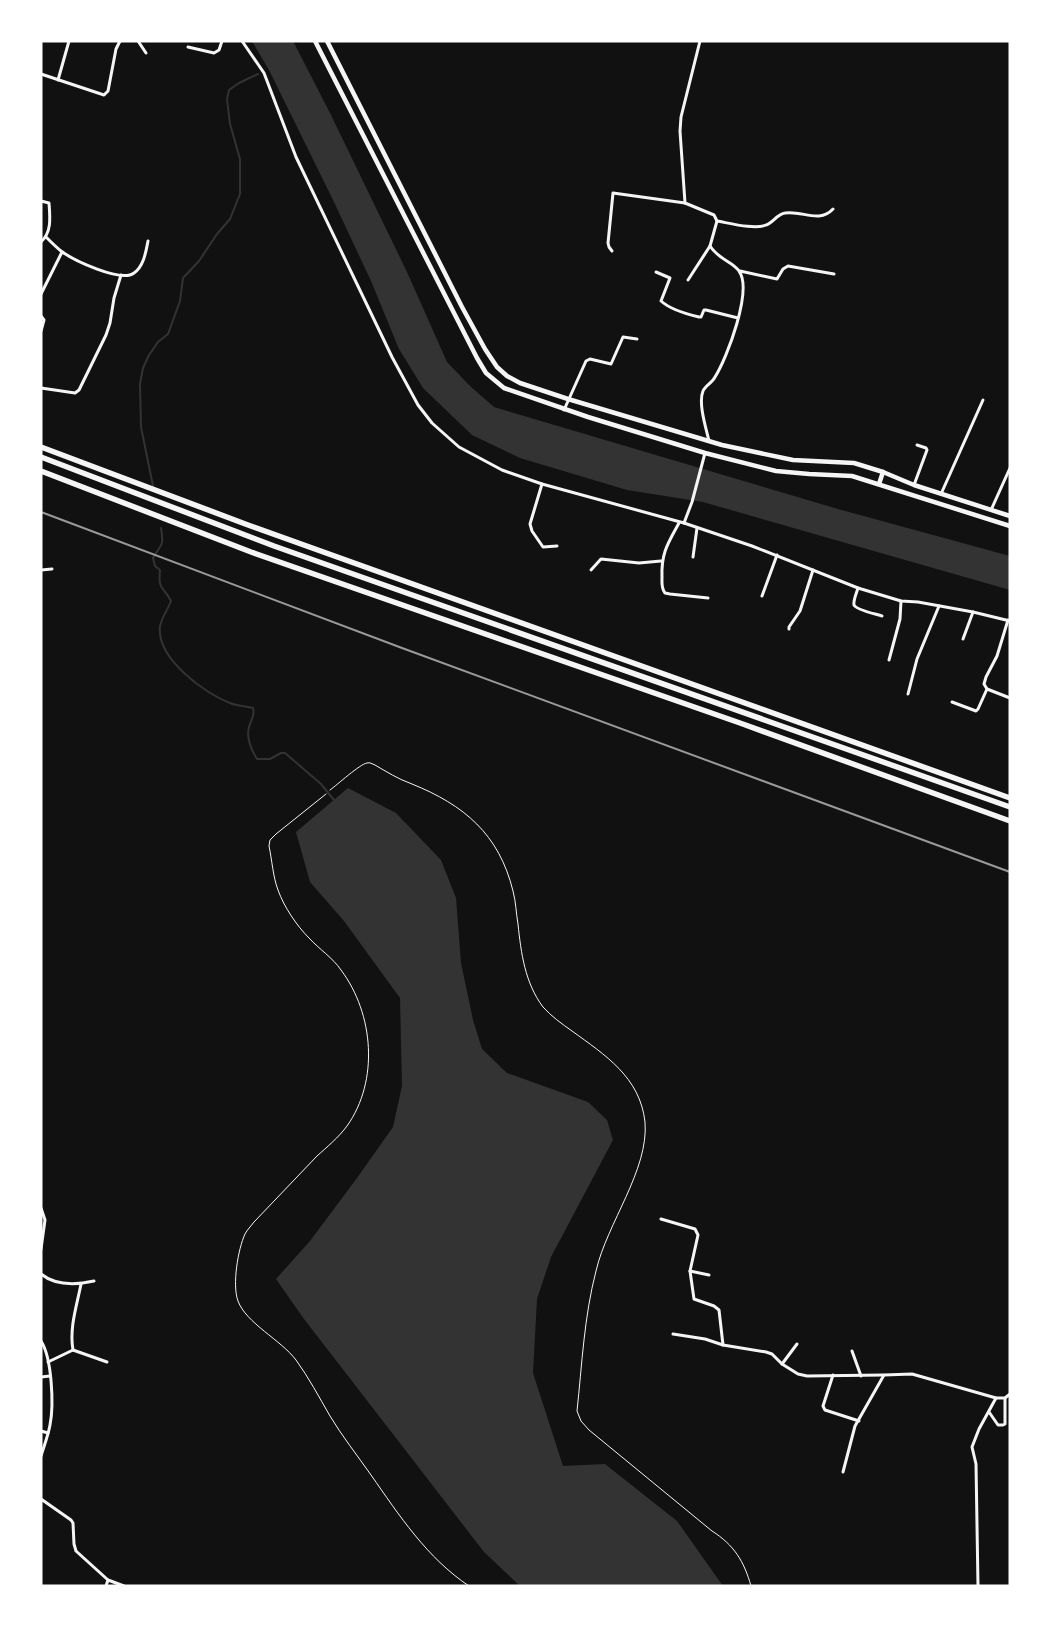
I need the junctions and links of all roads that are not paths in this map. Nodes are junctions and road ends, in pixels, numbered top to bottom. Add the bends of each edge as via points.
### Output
1 (69, 41) edge
2 (120, 41) edge
3 (138, 41) edge
4 (222, 41) edge
5 (242, 41) edge
6 (315, 41) edge
7 (327, 41) edge
8 (700, 41) edge
9 (188, 47) dead end
10 (146, 53) dead end
11 (41, 74) edge
12 (58, 80) junction
13 (41, 201) edge
14 (685, 203) junction
15 (833, 209) dead end
16 (717, 221) junction
17 (46, 237) junction
18 (148, 241) dead end
19 (41, 242) edge
20 (710, 246) junction
21 (612, 251) dead end
22 (62, 252) junction
23 (739, 271) junction
24 (656, 272) dead end
25 (834, 274) dead end
26 (121, 275) junction
27 (688, 280) dead end
28 (41, 283) edge
29 (46, 284) junction
30 (41, 294) edge
31 (41, 316) edge
32 (738, 318) junction
33 (41, 331) edge
34 (637, 339) dead end
35 (41, 388) edge
36 (568, 399) junction
37 (983, 400) dead end
38 (564, 410) junction
39 (655, 425) junction
40 (651, 437) junction
41 (709, 441) junction
42 (917, 445) dead end
43 (41, 447) edge
44 (705, 453) junction
45 (41, 457) edge
46 (1010, 468) edge
47 (41, 470) edge
48 (883, 472) junction
49 (542, 484) junction
50 (878, 484) junction
51 (914, 484) junction
52 (941, 494) junction
53 (991, 510) junction
54 (1010, 516) edge
55 (679, 523) junction
56 (684, 523) junction
57 (1010, 526) edge
58 (697, 528) junction
59 (557, 546) dead end
60 (777, 556) junction
61 (693, 557) dead end
62 (661, 562) junction
63 (52, 569) dead end
64 (41, 570) edge
65 (591, 570) dead end
66 (813, 570) junction
67 (858, 588) junction
68 (762, 596) dead end
69 (708, 598) dead end
70 (900, 601) junction
71 (939, 606) junction
72 (973, 612) junction
73 (882, 616) dead end
74 (1009, 621) edge
75 (790, 629) dead end
76 (963, 639) dead end
77 (889, 660) dead end
78 (987, 689) junction
79 (908, 694) dead end
80 (1010, 698) edge
81 (952, 702) dead end
82 (330, 790) dead end
83 (326, 794) dead end
84 (1010, 798) edge
85 (1010, 807) edge
86 (1010, 817) edge
87 (1010, 821) edge
88 (41, 1208) edge
89 (661, 1219) dead end
90 (41, 1249) edge
91 (690, 1271) junction
92 (41, 1274) edge
93 (709, 1275) dead end
94 (94, 1281) dead end
95 (81, 1284) junction
96 (673, 1334) dead end
97 (41, 1340) edge
98 (797, 1344) dead end
99 (723, 1345) junction
100 (72, 1350) junction
101 (852, 1351) dead end
102 (48, 1362) junction
103 (107, 1362) dead end
104 (782, 1364) junction
105 (833, 1375) junction
106 (884, 1375) junction
107 (50, 1376) junction
108 (861, 1376) junction
109 (41, 1377) edge
110 (1010, 1394) edge
111 (996, 1398) junction
112 (1004, 1398) junction
113 (989, 1412) junction
114 (858, 1420) junction
115 (41, 1430) edge
116 (48, 1433) junction
117 (41, 1456) edge
118 (843, 1472) dead end
119 (41, 1499) edge
120 (108, 1580) junction
121 (106, 1586) edge
122 (124, 1586) edge
123 (469, 1586) edge
124 (751, 1586) edge
125 (978, 1586) edge

1 - 12 street
2 - 12 street via 106,94
3 - 10 street
4 - 9 street via 214,53
5 - 49 street via 264,73 315,199 418,405 432,424 459,447 502,470
6 - 38 main road via 486,373 504,388
7 - 36 main road via 462,307 497,367 520,383
8 - 14 street via 681,117
11 - 12 street
13 - 17 street via 49,203 50,224
14 - 16 street via 712,213
14 - 21 street via 613,193 608,243
15 - 16 street via 820,216 785,213 768,225 759,227
16 - 20 street
17 - 19 street
17 - 22 street
18 - 26 street via 138,269 132,274
20 - 23 street via 715,254
20 - 27 street
22 - 26 street via 103,271
22 - 29 street
23 - 25 street via 777,279 788,266
23 - 32 street via 744,296
24 - 32 street via 670,278 661,301 682,313 699,317 706,310
26 - 35 street via 106,335 79,390 74,393
28 - 29 street
29 - 30 street
31 - 33 street via 44,322
32 - 41 street via 715,379 703,390 701,400
34 - 36 street via 623,337 612,364 588,359
36 - 38 street
36 - 39 main road
37 - 52 street
38 - 40 main road
39 - 40 main road
39 - 41 main road
40 - 44 main road
41 - 48 main road via 793,460 854,463
42 - 51 street via 927,450
43 - 84 highway via 248,526
44 - 50 main road via 776,471 852,476
44 - 56 street
45 - 85 highway via 274,546
46 - 53 street
47 - 86 highway via 282,559
47 - 87 highway via 251,552
48 - 50 main road
48 - 51 main road
49 - 55 street
49 - 59 street via 530,524 543,547
50 - 57 main road
51 - 52 main road
52 - 53 main road
53 - 54 main road
55 - 56 street
55 - 62 street
56 - 58 street
58 - 60 street
58 - 61 street
60 - 66 street
60 - 68 street
62 - 65 street via 601,559
62 - 69 street via 665,593
63 - 64 street
66 - 67 street
66 - 75 street via 800,611
67 - 70 street
67 - 73 street via 854,600 857,608
70 - 71 street
70 - 77 street via 900,619
71 - 72 street
71 - 79 street via 917,659
72 - 74 street
72 - 76 street
74 - 78 street via 984,684
78 - 80 street
78 - 81 street via 976,711
82 - 124 lane via 364,764 371,763 437,794 472,819 490,840 508,873 514,892 523,964 543,1006 609,1059 635,1088 644,1120 642,1156 596,1270 576,1412 589,1430 726,1540 744,1565
83 - 123 lane via 276,834 269,846 278,891 290,913 307,937 340,968 362,1010 369,1064 365,1087 346,1127 245,1234 236,1279 237,1299 248,1318 295,1359 331,1418 424,1547
88 - 90 street via 45,1220
89 - 91 street via 697,1232
91 - 93 street
91 - 99 street via 694,1299 719,1310
92 - 95 street via 55,1282
94 - 95 street
95 - 100 street via 72,1329
96 - 99 street
97 - 102 street
98 - 104 street
99 - 104 street via 766,1352
100 - 102 street
100 - 103 street
101 - 108 street
102 - 107 street
104 - 105 street via 807,1376
105 - 108 street
105 - 114 street via 825,1410
106 - 108 street
106 - 111 street via 912,1374
106 - 114 street
107 - 109 street
107 - 116 street
110 - 112 street
111 - 112 street
111 - 113 street
112 - 113 street via 1003,1425 998,1425
113 - 125 street via 972,1448 976,1464
114 - 118 street
115 - 116 street
116 - 117 street
119 - 120 street via 71,1520 76,1551
120 - 121 street
120 - 122 street

